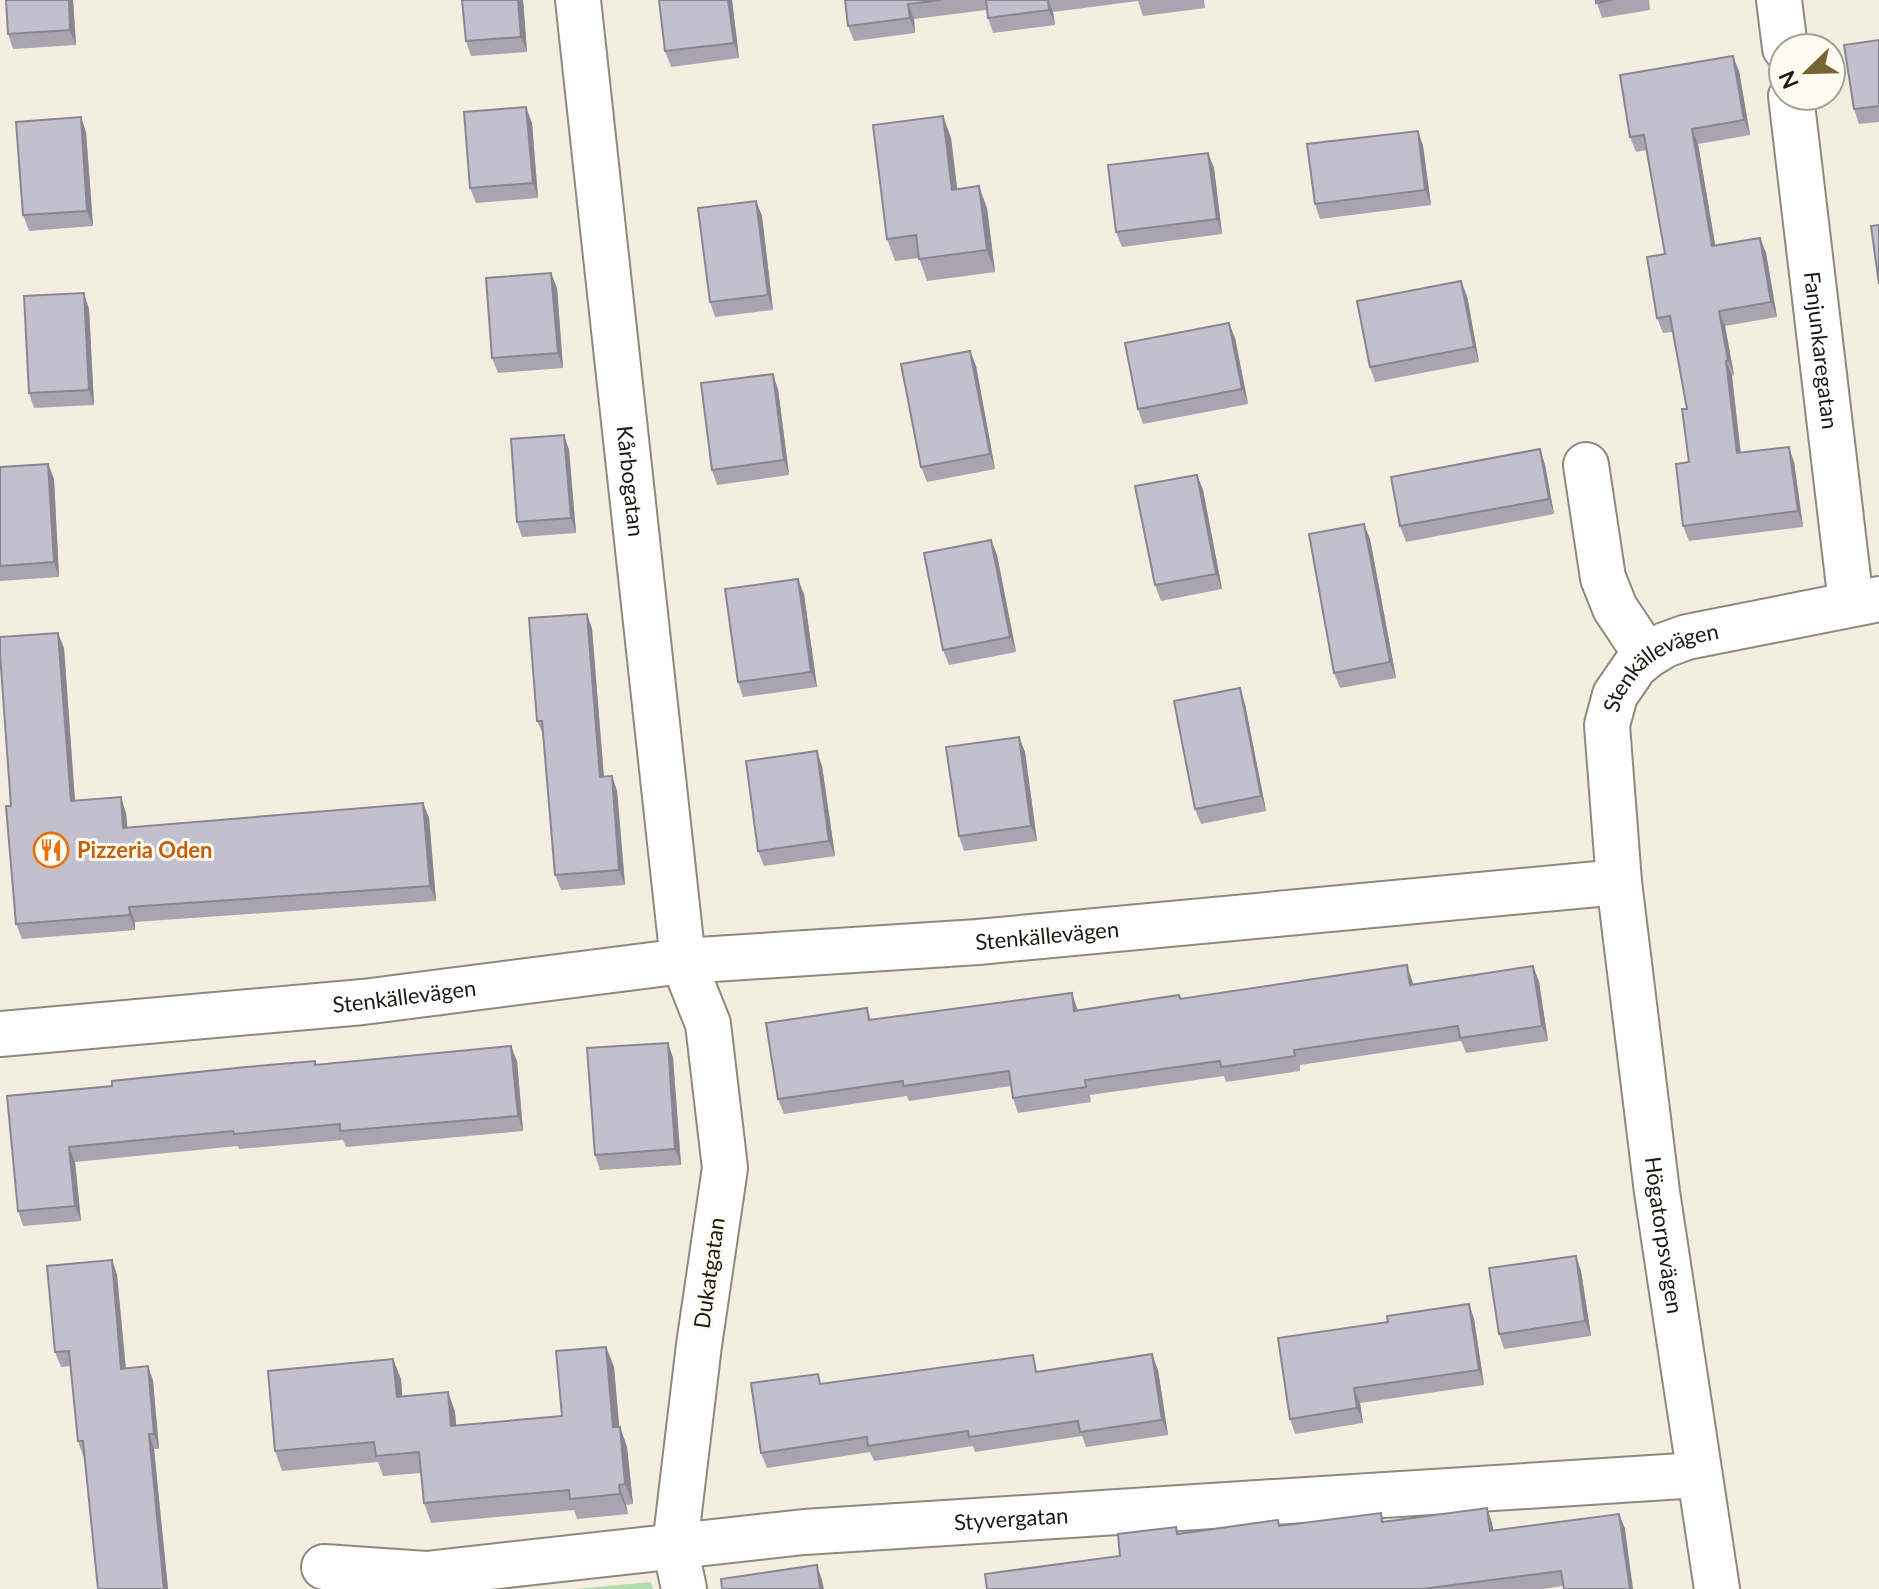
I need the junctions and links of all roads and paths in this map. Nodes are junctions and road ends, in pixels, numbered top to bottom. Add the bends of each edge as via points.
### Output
1 (578, 0) edge
2 (1779, 0) edge
3 (1783, 32) edge
4 (1793, 112) edge
5 (1586, 465) dead end
6 (1865, 601) edge
7 (1647, 656) junction
8 (1619, 882) junction
9 (683, 961) junction
10 (0, 1034) edge
11 (1698, 1475) junction
12 (675, 1546) junction
13 (324, 1567) dead end
14 (684, 1589) edge
15 (1717, 1589) edge

1 - 9 street, Kårbogatan
2 - 3 street
4 - 6 street, Fanjunkaregatan
5 - 7 street via 1603,578 1615,608
6 - 7 street, Stenkällevägen via 1687,637
7 - 8 street, Stenkällevägen via 1615,695 1607,725
8 - 9 street, Stenkällevägen via 978,942
8 - 11 street, Högatorpsvägen
9 - 10 street, Stenkällevägen via 363,1002
9 - 12 street, Dukatgatan via 708,1024 725,1168
11 - 12 street, Styvergatan via 804,1532
11 - 15 street, Högatorpsvägen
12 - 13 street, Styvergatan via 426,1574
12 - 14 street, Dukatgatan

